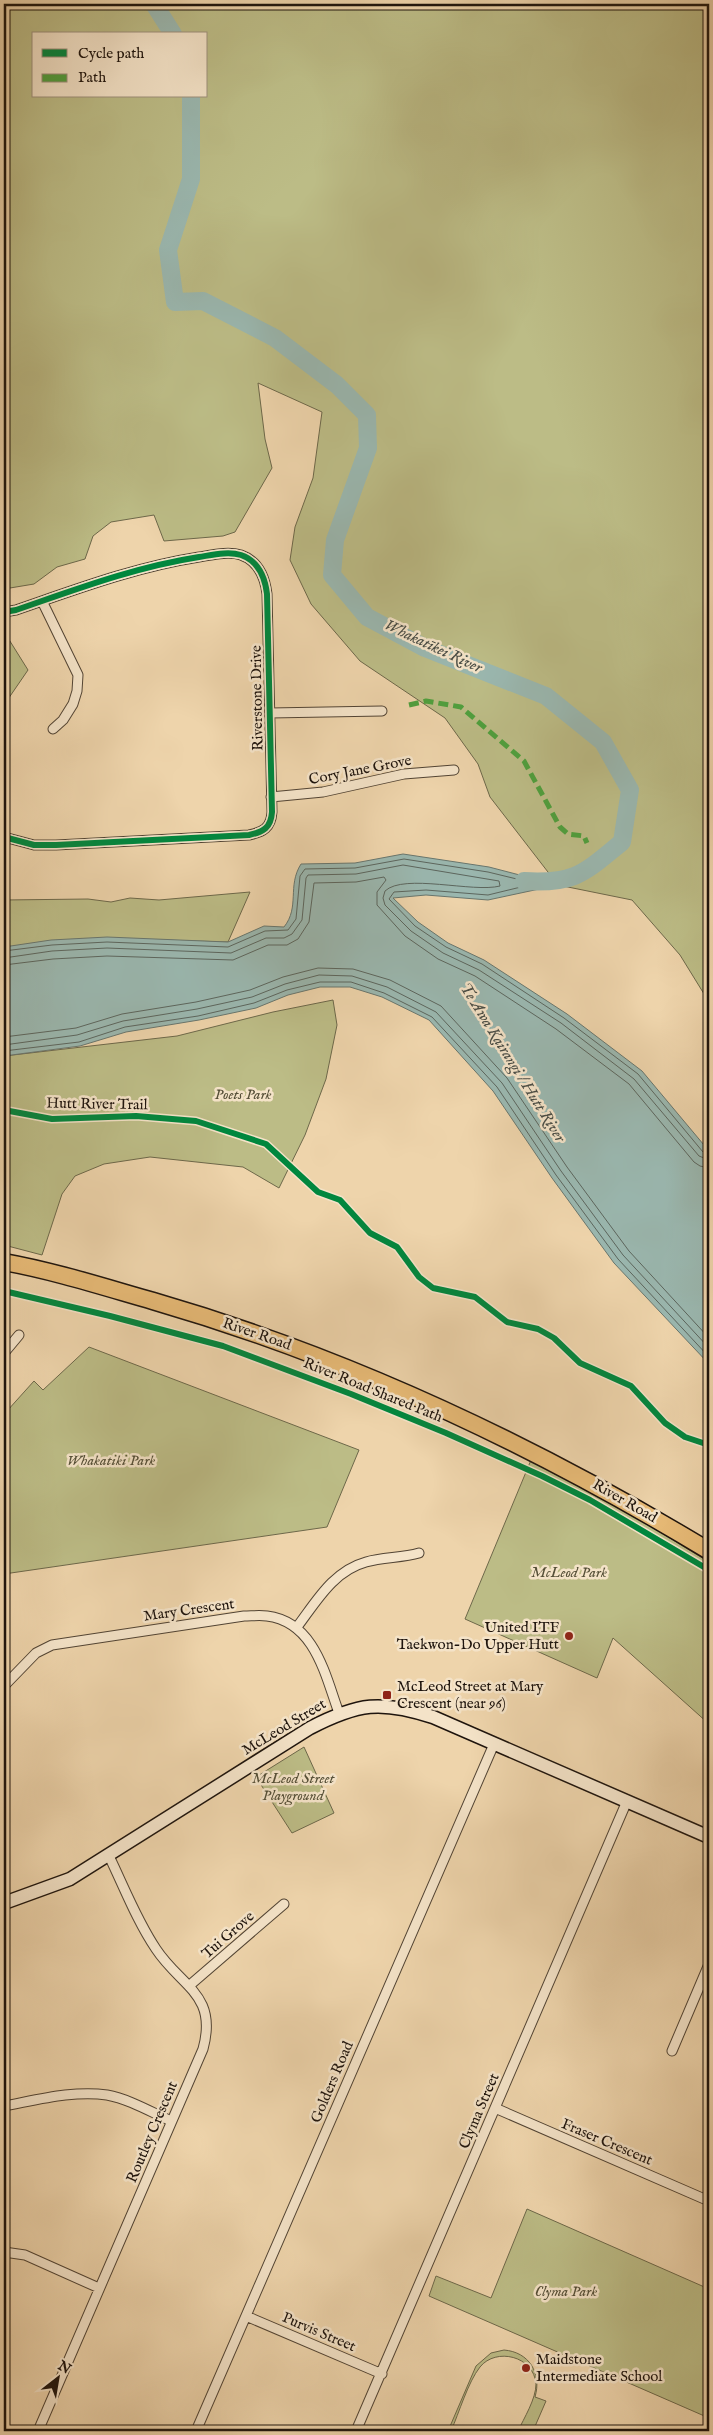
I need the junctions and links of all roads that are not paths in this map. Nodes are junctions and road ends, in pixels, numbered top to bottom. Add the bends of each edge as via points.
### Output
1 (42, 601) junction
2 (4, 612) edge
3 (382, 711) dead end
4 (270, 713) junction
5 (53, 730) dead end
6 (454, 770) dead end
7 (272, 797) junction
8 (4, 836) edge
9 (4, 1262) edge
10 (20, 1335) dead end
11 (4, 1352) edge
12 (709, 1551) edge
13 (419, 1553) dead end
14 (297, 1627) junction
15 (4, 1686) edge
16 (339, 1713) junction
17 (494, 1744) junction
18 (627, 1801) junction
19 (709, 1837) edge
20 (109, 1856) junction
21 (4, 1903) edge
22 (284, 1904) dead end
23 (709, 1964) edge
24 (190, 1985) junction
25 (672, 2051) dead end
26 (4, 2106) edge
27 (495, 2108) junction
28 (171, 2120) junction
29 (709, 2201) edge
30 (4, 2252) edge
31 (99, 2288) junction
32 (246, 2316) junction
33 (382, 2374) junction
34 (38, 2431) edge
35 (196, 2431) edge
36 (356, 2431) edge

1 - 2 street, Riverstone Drive
1 - 4 street, Riverstone Drive via 90,583 170,562 222,554 244,557 260,570 266,584
1 - 5 street via 78,675 73,704
3 - 4 street
4 - 7 street, Riverstone Drive
6 - 7 street, Cory Jane Grove via 413,773 323,792
7 - 8 street, Riverstone Drive via 272,818 268,827 249,835 44,846
9 - 12 highway, River Road via 185,1310 348,1367 532,1451
10 - 11 street
13 - 14 street via 366,1562 352,1568 325,1589
14 - 15 street, Mary Crescent via 267,1616 244,1616 71,1640 44,1648
14 - 16 street via 317,1654
16 - 17 street, McLeod Street via 370,1706 408,1709
16 - 20 street, McLeod Street via 310,1728
17 - 18 street, McLeod Street
17 - 32 street, Golders Road
18 - 19 street, McLeod Street
18 - 27 street, Clyma Street
20 - 21 street, McLeod Street via 52,1888
20 - 24 street, Routley Crescent via 156,1949
22 - 24 street, Tui Grove
23 - 25 street
24 - 28 street, Routley Crescent via 203,2005 207,2036
26 - 28 street via 62,2096 107,2095
27 - 29 street, Fraser Crescent
27 - 33 street, Clyma Street
28 - 31 street, Routley Crescent
30 - 31 street via 25,2255
31 - 34 street, Routley Crescent
32 - 33 street, Purvis Street
32 - 35 street, Golders Road
33 - 36 street, Clyma Street

